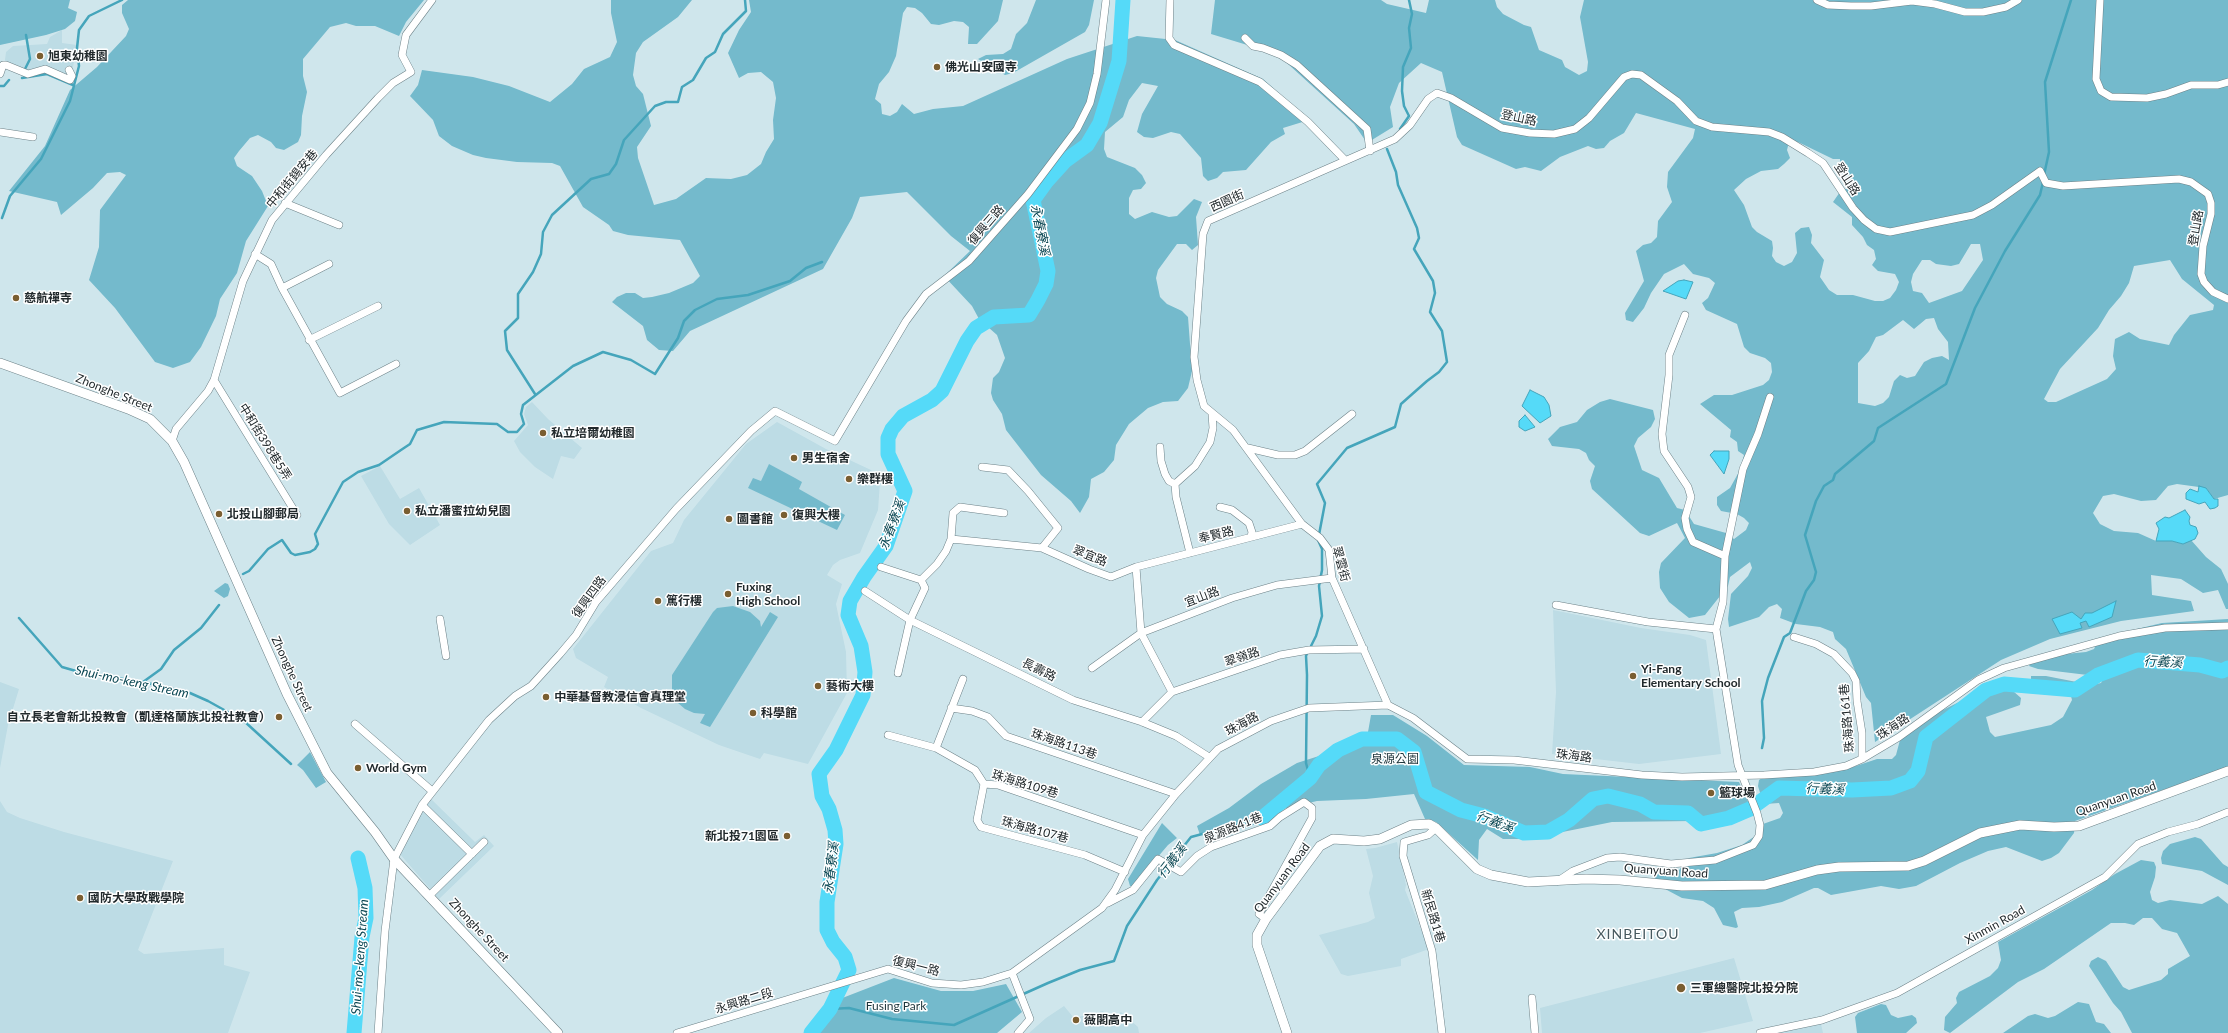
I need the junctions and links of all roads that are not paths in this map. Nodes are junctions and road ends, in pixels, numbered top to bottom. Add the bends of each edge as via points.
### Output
1 (432, 0) edge
2 (1106, 0) edge
3 (1170, 0) edge
4 (1817, 0) edge
5 (2018, 0) edge
6 (2100, 0) edge
7 (1245, 38) dead end
8 (69, 70) dead end
9 (0, 74) edge
10 (2228, 82) edge
11 (0, 132) edge
12 (33, 137) dead end
13 (1370, 151) junction
14 (1345, 160) junction
15 (285, 203) junction
16 (339, 225) dead end
17 (255, 254) junction
18 (329, 264) dead end
19 (282, 288) junction
20 (2228, 299) edge
21 (378, 306) dead end
22 (1685, 315) dead end
23 (310, 340) junction
24 (0, 363) edge
25 (396, 364) dead end
26 (214, 380) junction
27 (1770, 397) dead end
28 (1212, 414) junction
29 (1352, 414) dead end
30 (172, 441) junction
31 (835, 441) joint
32 (1160, 447) dead end
33 (1248, 448) junction
34 (982, 467) dead end
35 (1175, 484) junction
36 (1220, 507) dead end
37 (1004, 513) dead end
38 (298, 515) dead end
39 (1302, 524) junction
40 (1251, 537) junction
41 (951, 539) junction
42 (1042, 548) junction
43 (1190, 553) junction
44 (1725, 556) junction
45 (881, 566) dead end
46 (1136, 567) junction
47 (1332, 578) junction
48 (921, 580) junction
49 (865, 591) dead end
50 (1556, 605) dead end
51 (440, 619) dead end
52 (910, 620) junction
53 (2228, 626) edge
54 (1716, 629) junction
55 (1141, 633) junction
56 (1794, 637) dead end
57 (1364, 649) junction
58 (446, 656) dead end
59 (1092, 668) dead end
60 (898, 673) dead end
61 (963, 679) dead end
62 (1172, 692) junction
63 (1388, 705) junction
64 (951, 708) junction
65 (1142, 722) junction
66 (355, 724) dead end
67 (888, 735) dead end
68 (936, 748) junction
69 (1209, 757) junction
70 (1862, 760) junction
71 (2228, 771) edge
72 (1742, 775) junction
73 (984, 784) junction
74 (432, 791) junction
75 (1176, 794) junction
76 (422, 805) junction
77 (2228, 812) edge
78 (1436, 828) junction
79 (1142, 835) junction
80 (484, 842) dead end
81 (472, 854) junction
82 (394, 859) junction
83 (1126, 872) junction
84 (1558, 881) junction
85 (430, 895) junction
86 (1106, 904) junction
87 (1266, 919) junction
88 (1012, 973) junction
89 (817, 990) joint
90 (1532, 998) dead end
91 (378, 1033) edge
92 (558, 1033) edge
93 (677, 1033) edge
94 (1018, 1033) edge
95 (1287, 1033) edge
96 (1442, 1033) edge
97 (1535, 1033) edge
98 (1760, 1033) edge

1 - 15 street, 中和街錫安巷 via 406,35 402,55 411,72 393,83 378,98
2 - 31 street, 復興三路 via 1097,74 1090,103 1077,129 1028,194 969,261 926,294 906,321
3 - 14 street via 1170,42 1207,61 1260,82 1308,122
4 - 5 street via 1828,5 1851,6 1912,1 1965,12 2006,7
6 - 10 street via 2096,79 2102,91 2111,98 2147,98 2191,85
7 - 13 street via 1253,46 1281,55 1314,81 1367,129
8 - 9 street via 72,76 70,80 45,69 28,74 6,64 3,65
11 - 12 street
13 - 14 street, 西園街
13 - 20 street, 登山路 via 1395,139 1410,125 1428,99 1437,93 1502,128 1530,134 1554,134 1575,129 1590,118 1624,77 1632,74 1641,76 1677,101 1696,120 1712,127 1769,132 1823,162 1853,208 1876,229 1890,232 1973,215 1992,205 2040,171 2046,183 2062,186 2174,178 2196,185 2208,194 2211,203 2201,274 2213,292
14 - 28 street, 西園街 via 1208,221 1203,234 1194,357 1204,406
15 - 16 street
15 - 17 street, 中和街錫安巷 via 272,220
17 - 19 street via 271,264
17 - 26 street, 中和街錫安巷 via 243,281
18 - 19 street
19 - 23 street
21 - 23 street
22 - 44 street via 1669,355 1662,434 1664,451 1688,487 1691,497 1685,518 1693,542
23 - 25 street via 340,393
24 - 30 street, Zhonghe Street via 128,409 150,419
26 - 30 street, 中和街錫安巷 via 176,429
26 - 38 street, 中和街398巷5弄
27 - 44 street via 1743,469
28 - 33 street, 翠雲街 via 1233,430
28 - 35 street via 1210,442 1195,466
29 - 33 street via 1305,451 1295,455 1278,455
30 - 82 street, Zhonghe Street via 184,462 287,694 320,761
31 - 74 street, 復興四路 via 775,410 751,431 676,509 596,602 576,635 560,654 531,686 515,696 489,720
32 - 35 street via 1165,474 1169,481
33 - 39 street, 翠雲街
34 - 42 street via 1008,470 1058,528
35 - 43 street
36 - 40 street via 1232,510 1249,523
37 - 41 street via 960,507 953,513
39 - 40 street, 奉賢路
39 - 47 street, 翠雲街 via 1320,538 1329,550
40 - 43 street, 奉賢路
41 - 42 street, 翠宜路
41 - 48 street via 937,564
42 - 46 street, 翠宜路 via 1111,576
43 - 46 street, 奉賢路
44 - 54 street via 1723,602
45 - 48 street
46 - 55 street
47 - 55 street, 宜山路 via 1277,585 1232,598
47 - 57 street, 翠雲街
48 - 52 street via 925,588
49 - 52 street, 長壽路
50 - 54 street via 1648,622
51 - 58 street
52 - 60 street
52 - 65 street, 長壽路 via 1073,700
53 - 70 street, 珠海路 via 2165,628 2119,636 2004,668 1978,680 1899,737
54 - 72 street via 1738,765
55 - 59 street, 宜山路
55 - 62 street
56 - 70 street, 珠海路161巷 via 1816,644 1834,654 1852,673 1856,681 1862,732
57 - 62 street, 翠嶺路 via 1309,650 1280,655
57 - 63 street, 翠雲街
61 - 64 street
62 - 65 street, 翠嶺路
63 - 69 street, 珠海路 via 1309,708 1271,721 1218,748
63 - 72 street, 珠海路 via 1413,718 1467,759 1514,760 1642,775
64 - 68 street
64 - 75 street, 珠海路113巷 via 972,711 988,717 1006,736
65 - 69 street, 長壽路 via 1176,736
66 - 74 street
67 - 68 street, 珠海路109巷
68 - 73 street, 珠海路109巷 via 975,770
69 - 75 street, 珠海路
70 - 72 street, 珠海路 via 1814,772
71 - 84 street, Quanyuan Road via 2079,826 2020,825 1980,833 1924,861 1908,866 1839,867 1817,870 1765,885 1745,886 1682,886 1620,880
72 - 84 street via 1751,794 1760,825 1759,836 1753,845 1715,860 1671,864 1620,857 1607,858 1573,871
73 - 79 street, 珠海路109巷 via 998,785
73 - 83 street, 珠海路107巷 via 976,820 981,827 1085,855
74 - 76 street, 復興四路
75 - 79 street, 珠海路
76 - 81 street
76 - 82 street, 復興四路
77 - 98 street, Xinmin Road via 2138,844 2105,877 1897,993 1822,1020
78 - 84 street, Quanyuan Road via 1477,869 1491,875 1528,882
78 - 87 street, Quanyuan Road via 1429,824 1411,825 1380,839 1327,841 1320,846
78 - 96 street, 新民路1巷 via 1428,835 1404,842 1403,856 1432,952
79 - 83 street, 珠海路
80 - 81 street
81 - 85 street
82 - 85 street, Zhonghe Street
82 - 91 street via 385,931
83 - 86 street, 珠海路
85 - 92 street, Zhonghe Street
86 - 87 street, 泉源路41巷 via 1133,890 1158,859 1181,872 1197,856 1211,847 1270,826 1304,802 1312,808 1312,818 1259,914
86 - 88 street, 珠海路 via 1085,922
87 - 95 street, Quanyuan Road via 1257,935 1257,944
88 - 89 street, 復興一路 via 984,982 961,985 932,983 888,969
88 - 94 street via 1030,1019
89 - 93 street, 永興路二段
90 - 97 street

